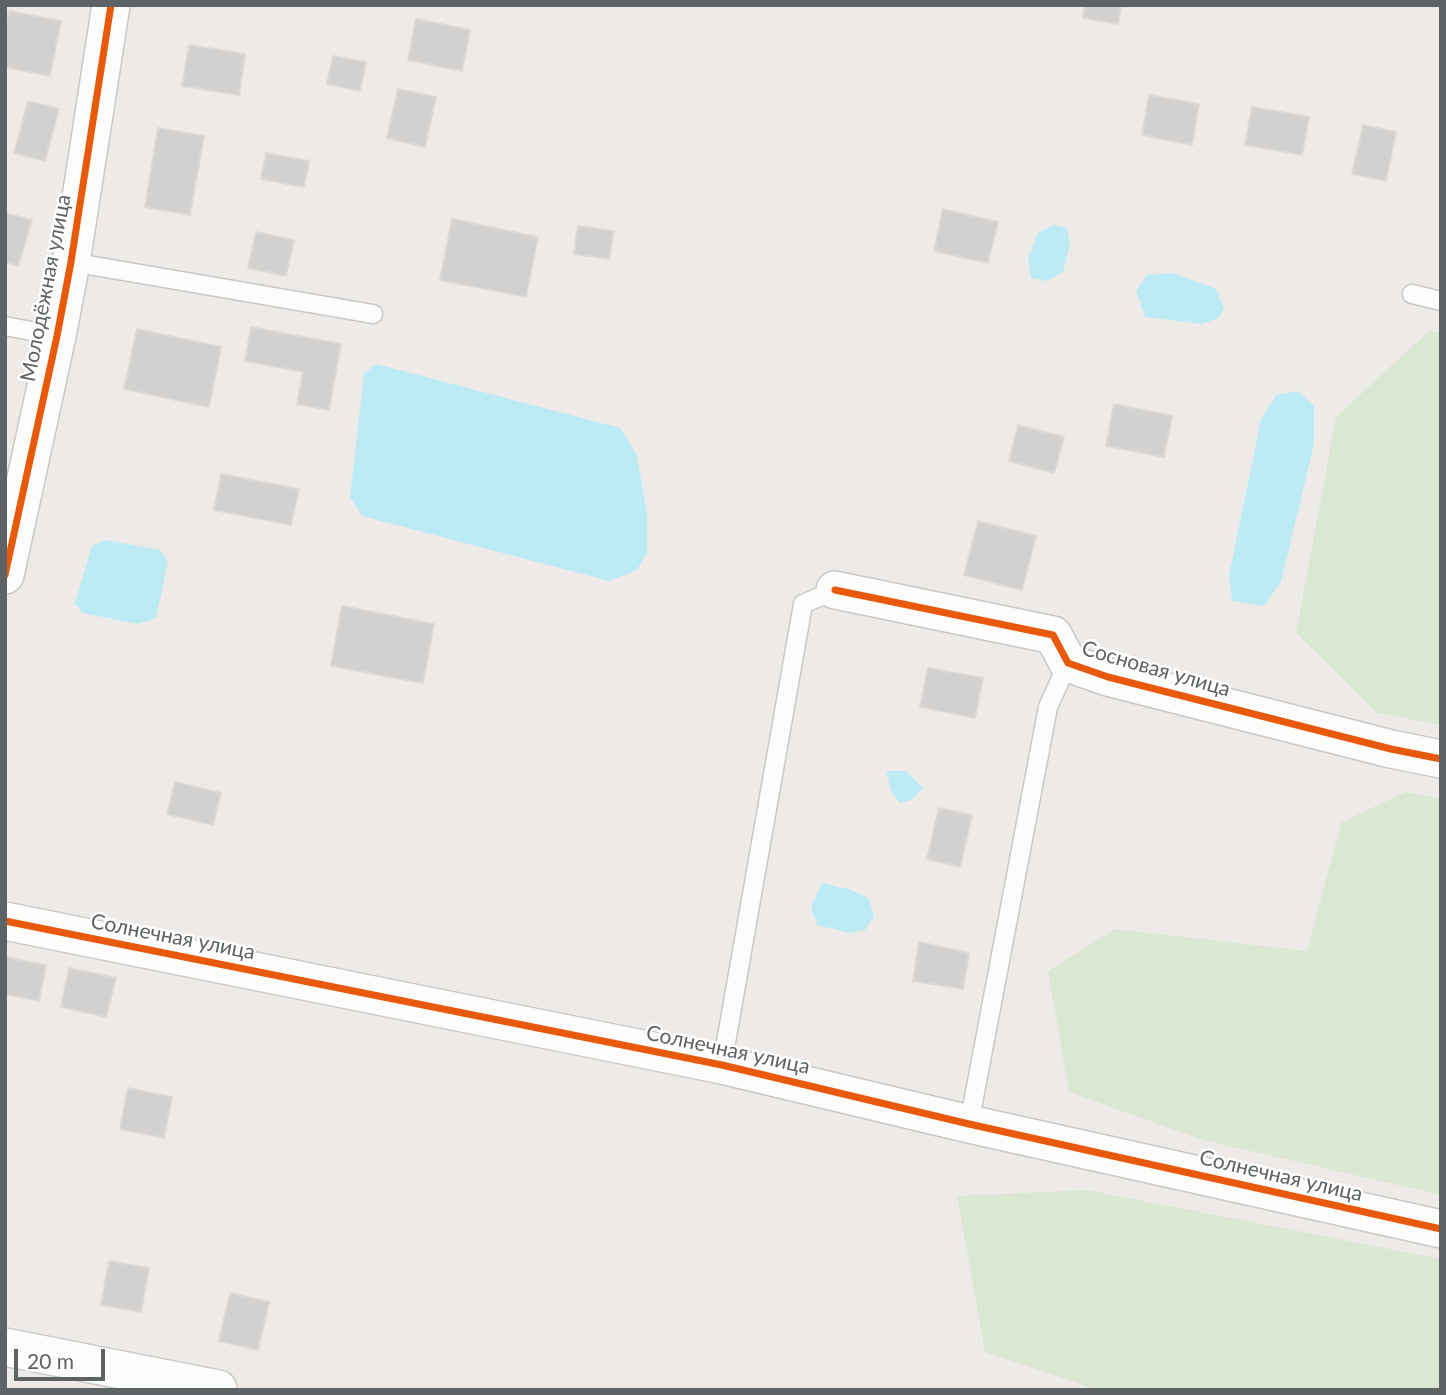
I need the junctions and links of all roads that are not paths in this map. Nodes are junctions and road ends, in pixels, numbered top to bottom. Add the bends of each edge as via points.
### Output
1 (111, 5) edge
2 (71, 262) junction
3 (1412, 294) dead end
4 (1441, 301) edge
5 (373, 314) dead end
6 (5, 326) edge
7 (57, 336) junction
8 (5, 575) edge
9 (835, 590) joint
10 (1068, 663) junction
11 (1441, 759) edge
12 (5, 921) edge
13 (722, 1065) junction
14 (970, 1124) junction
15 (1441, 1229) edge
16 (5, 1346) edge
17 (218, 1390) edge

1 - 2 street, Молодёжная улица
2 - 5 lane
2 - 7 street, Молодёжная улица
3 - 4 lane
6 - 7 lane
7 - 8 street, Молодёжная улица
9 - 10 street, Сосновая улица via 1053,635
9 - 13 lane, Сосновая улица via 803,604
10 - 11 street, Сосновая улица via 1121,681
10 - 14 lane via 1048,706
12 - 13 street, Солнечная улица
13 - 14 street, Солнечная улица
14 - 15 street, Солнечная улица
16 - 17 street

